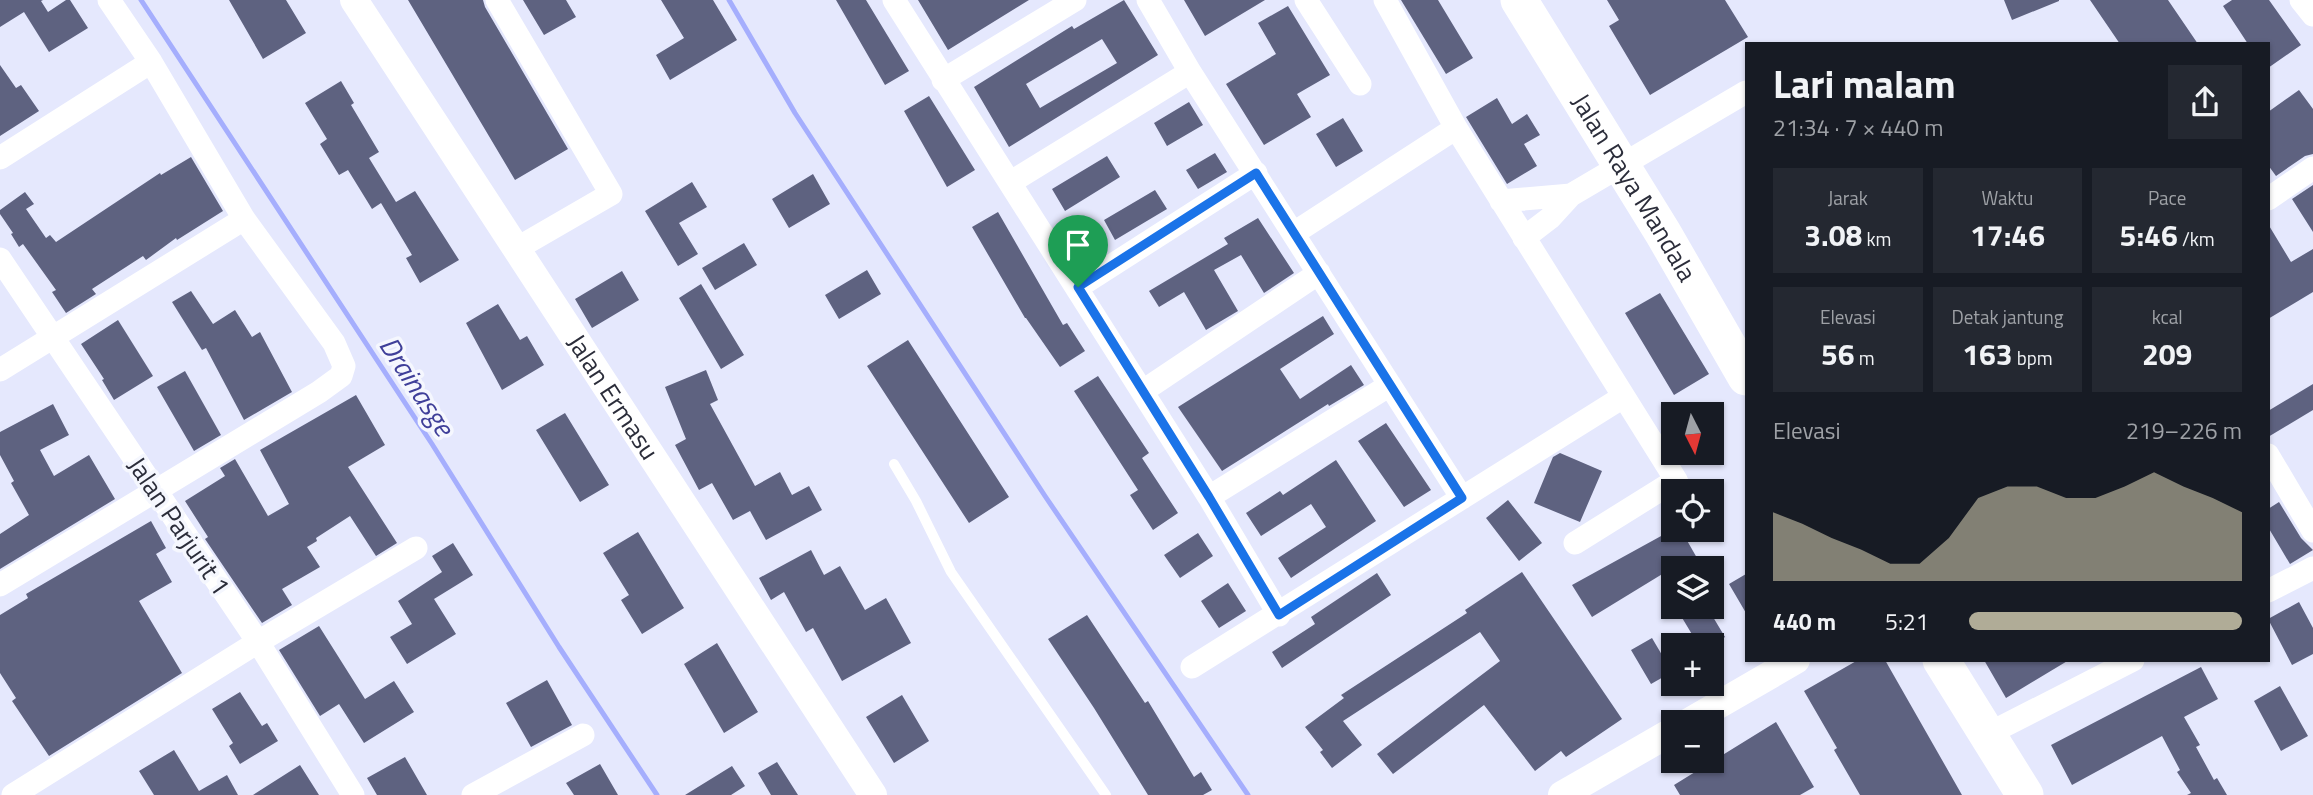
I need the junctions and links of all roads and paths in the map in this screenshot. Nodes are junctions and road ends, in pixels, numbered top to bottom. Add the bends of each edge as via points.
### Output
1 (109, 0) edge
2 (354, 0) edge
3 (497, 0) edge
4 (894, 0) edge
5 (1074, 0) edge
6 (1148, 0) edge
7 (1306, 0) edge
8 (1385, 0) edge
9 (1519, 0) edge
10 (1549, 0) edge
11 (2301, 0) edge
12 (2313, 15) edge
13 (151, 62) junction
14 (1190, 72) junction
15 (943, 80) junction
16 (1360, 85) dead end
17 (1745, 93) edge
18 (1456, 128) junction
19 (0, 158) edge
20 (1629, 160) junction
21 (2313, 168) edge
22 (1256, 173) junction
23 (1011, 182) junction
24 (1571, 195) junction
25 (2270, 198) edge
26 (1501, 201) junction
27 (244, 219) junction
28 (1294, 233) junction
29 (1524, 239) junction
30 (516, 249) junction
31 (0, 260) edge
32 (1319, 273) junction
33 (1078, 287) junction
34 (1745, 329) edge
35 (52, 338) junction
36 (0, 370) edge
37 (1745, 375) edge
38 (1390, 385) junction
39 (1143, 391) junction
40 (1623, 397) junction
41 (2270, 458) edge
42 (894, 464) dead end
43 (1674, 479) edge
44 (155, 491) junction
45 (1661, 495) edge
46 (1209, 497) junction
47 (1462, 498) junction
48 (2313, 531) edge
49 (1575, 543) dead end
50 (416, 548) dead end
51 (2313, 568) edge
52 (0, 585) edge
53 (2270, 590) edge
54 (1279, 615) junction
55 (258, 642) junction
56 (1793, 662) edge
57 (1916, 662) edge
58 (1942, 662) edge
59 (2129, 662) edge
60 (1192, 667) dead end
61 (1709, 710) edge
62 (1988, 734) junction
63 (583, 735) dead end
64 (1661, 738) edge
65 (13, 795) edge
66 (353, 795) edge
67 (473, 795) edge
68 (873, 795) edge
69 (1105, 795) edge
70 (1562, 795) edge
71 (1997, 795) edge
72 (2025, 795) edge

1 - 13 street
2 - 30 street, Jalan Ermasu
3 - 30 street via 611,194
4 - 15 street
5 - 15 street
6 - 14 street
7 - 16 street
8 - 18 street
9 - 20 highway, Jalan Raya Mandala
10 - 20 highway, Jalan Raya Mandala
11 - 12 street
13 - 19 street
13 - 27 street
14 - 22 street
14 - 23 street
15 - 23 street
17 - 20 street
18 - 26 street
18 - 28 street
20 - 24 street
20 - 34 highway, Jalan Raya Mandala
20 - 37 highway, Jalan Raya Mandala
21 - 25 street
22 - 28 street
22 - 33 street
23 - 33 street
24 - 26 street
24 - 29 street
26 - 29 street
27 - 35 street
27 - 44 street via 334,343 344,366 341,376
28 - 32 street
29 - 40 street
30 - 68 street, Jalan Ermasu
31 - 35 street, Jalan Parjurit 1
32 - 38 street
32 - 39 street
33 - 39 street
35 - 36 street
35 - 44 street, Jalan Parjurit 1
38 - 46 street
38 - 47 street
39 - 46 street
40 - 43 street
40 - 47 street
41 - 48 street
42 - 69 lane via 951,572
44 - 52 street
44 - 55 street, Jalan Parjurit 1
45 - 49 street
46 - 54 street
47 - 54 street
50 - 55 street
51 - 53 street
54 - 60 street
55 - 65 street
55 - 66 street, Jalan Parjurit 1
56 - 61 street
57 - 71 highway
58 - 62 highway
59 - 62 street
62 - 72 highway
63 - 67 street
64 - 70 street

